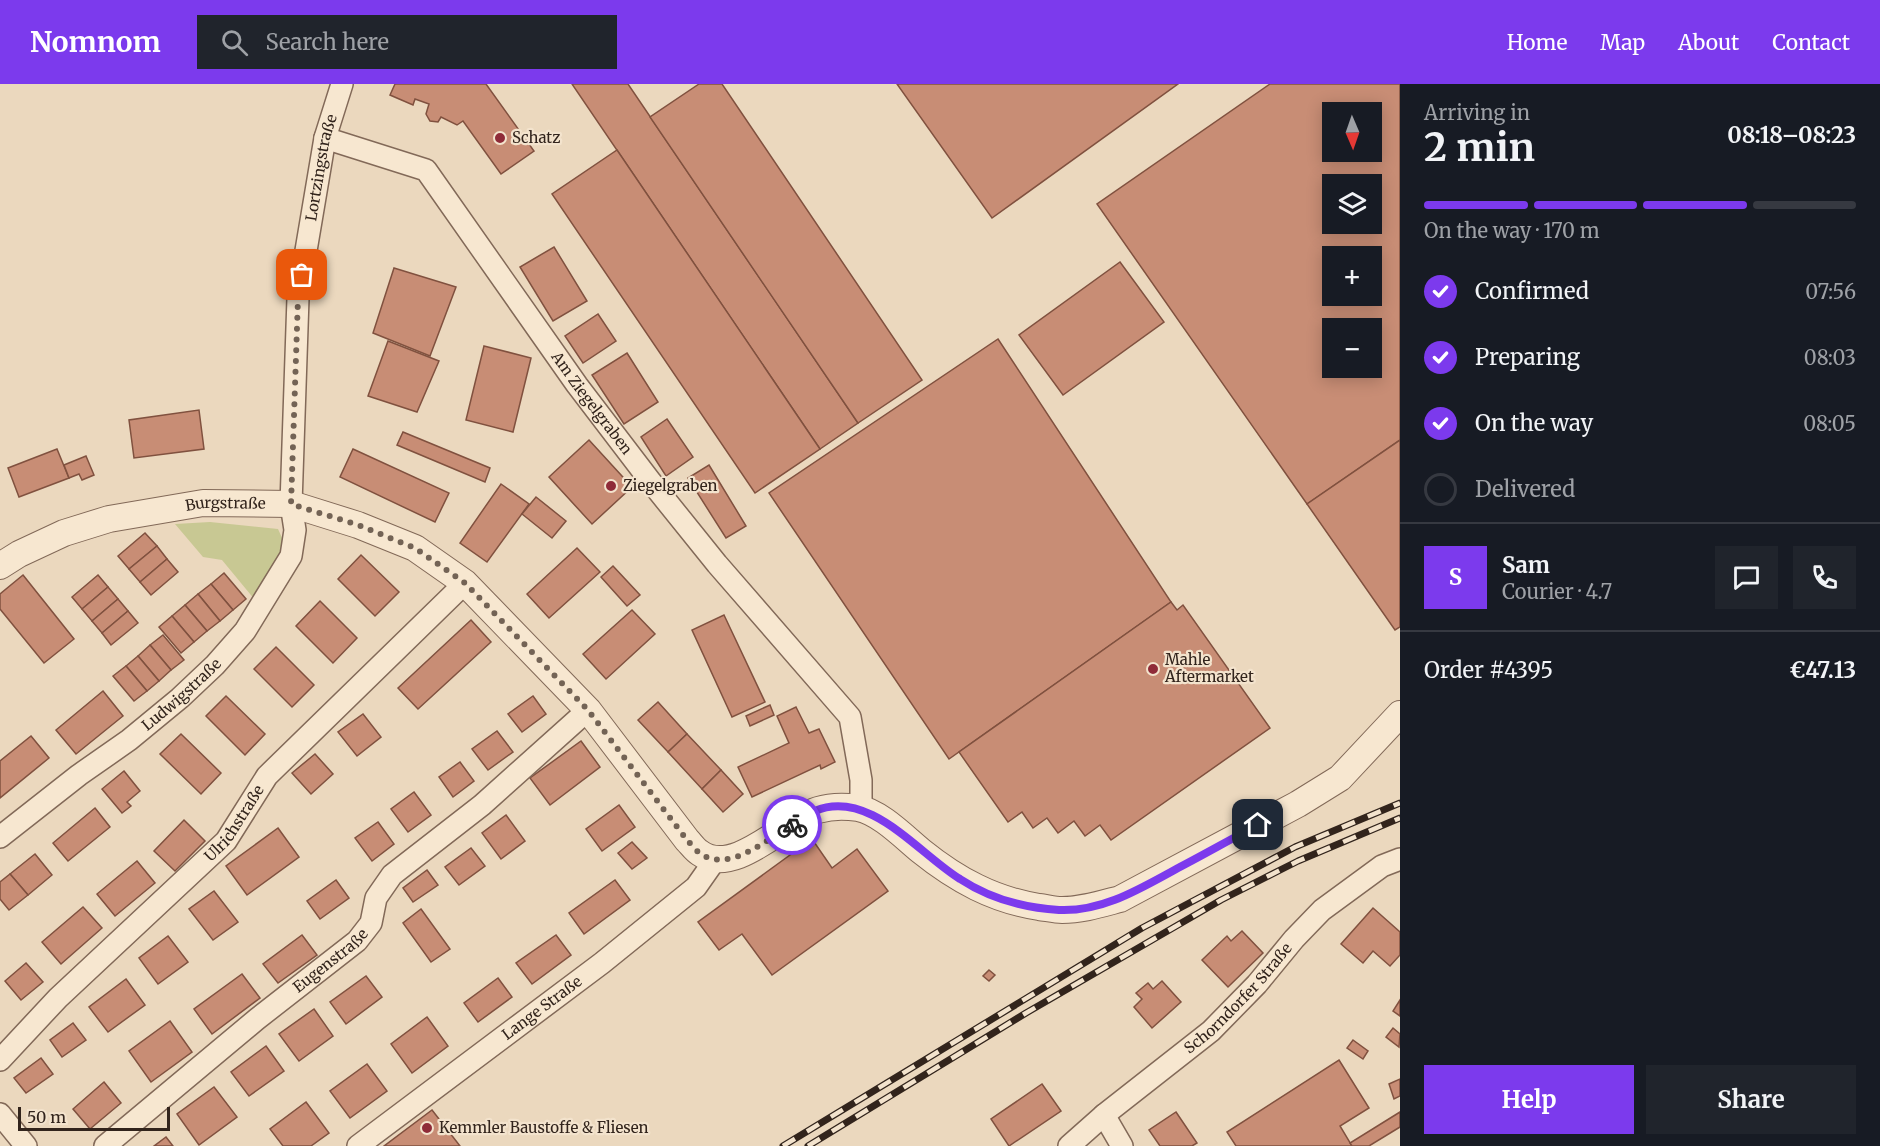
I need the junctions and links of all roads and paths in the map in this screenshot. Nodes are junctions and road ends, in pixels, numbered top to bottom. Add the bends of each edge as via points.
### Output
1 (342, 84) edge
2 (325, 138) junction
3 (291, 504) junction
4 (0, 566) edge
5 (465, 583) junction
6 (588, 710) junction
7 (1400, 714) edge
8 (861, 809) junction
9 (0, 837) edge
10 (1400, 859) edge
11 (715, 860) junction
12 (0, 1060) edge
13 (0, 1114) edge
14 (1104, 1115) junction
15 (26, 1146) edge
16 (105, 1146) edge
17 (358, 1146) edge
18 (1069, 1146) edge
19 (1122, 1146) edge

1 - 2 street, Lortzingstraße
2 - 3 street, Lortzingstraße via 298,298
2 - 8 street, Am Ziegelgraben via 426,170 577,385 651,482 850,717 861,780
3 - 4 street, Burgstraße via 203,503 110,519 64,533
3 - 5 street, Burgstraße via 415,548
3 - 9 street, Ludwigstraße via 295,530 291,556 245,631 180,698
5 - 6 street, Burgstraße
5 - 12 street, Ulrichstraße via 267,776 226,841 58,998
6 - 11 street, Burgstraße via 687,840 700,854
6 - 16 street, Eugenstraße via 482,805 392,875 376,898 371,923 357,941
7 - 8 street via 1340,778 1120,899 1091,906 1061,910 990,895 960,880 893,826
8 - 11 street via 835,806 816,810 732,859
10 - 14 street, Schorndorfer Straße via 1382,866 1322,910 1211,1031
11 - 17 street, Lange Straße via 696,887 602,963
13 - 15 street
14 - 18 street, Schorndorfer Straße
14 - 19 street

